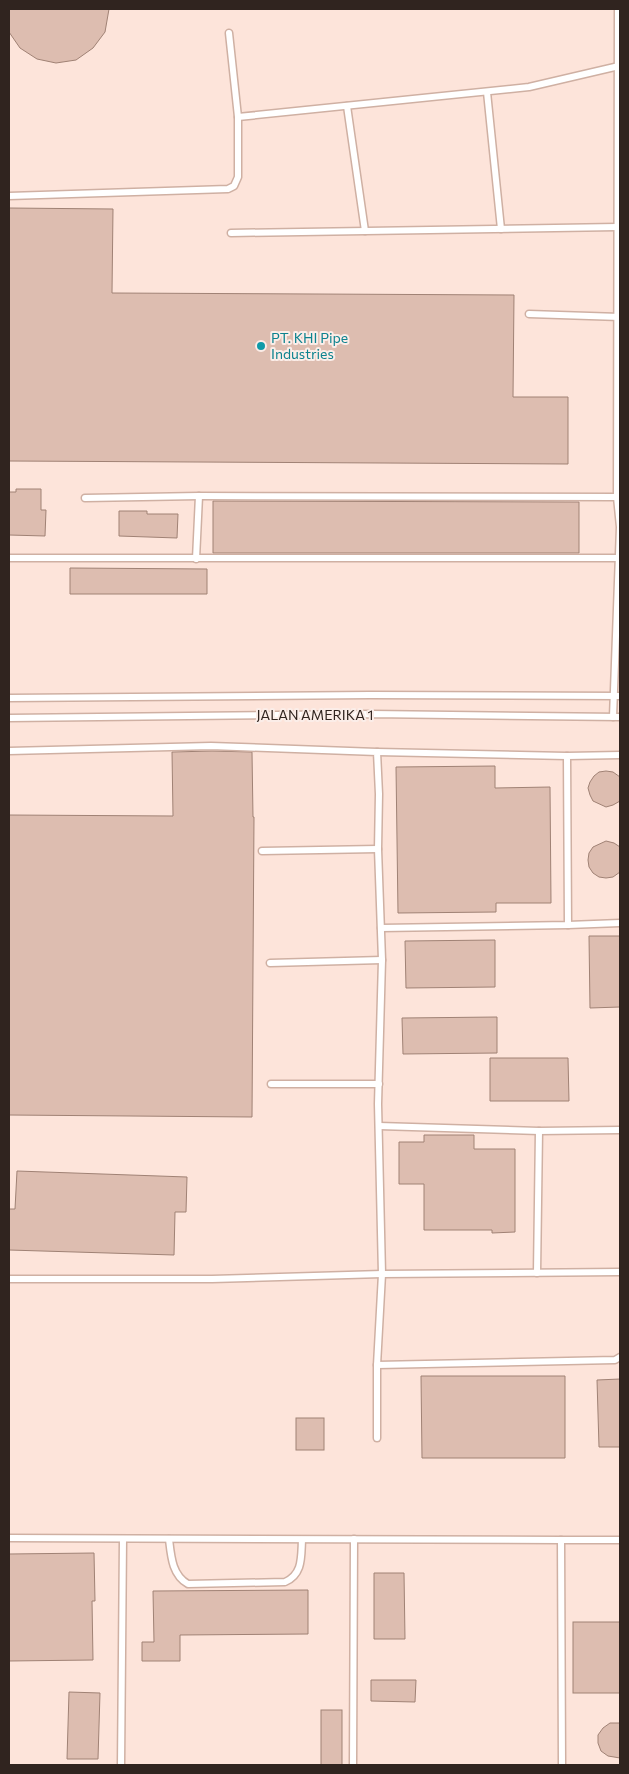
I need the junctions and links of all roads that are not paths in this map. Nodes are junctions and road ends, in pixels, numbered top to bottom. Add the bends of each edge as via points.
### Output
1 (618, 9) edge
2 (229, 33) dead end
3 (618, 66) edge
4 (488, 92) junction
5 (347, 106) junction
6 (238, 117) junction
7 (9, 196) edge
8 (617, 228) junction
9 (501, 229) junction
10 (366, 231) junction
11 (231, 233) dead end
12 (619, 268) edge
13 (529, 314) dead end
14 (619, 317) edge
15 (619, 446) edge
16 (199, 496) junction
17 (617, 497) junction
18 (85, 498) dead end
19 (620, 527) edge
20 (9, 558) edge
21 (619, 558) edge
22 (196, 559) junction
23 (613, 696) junction
24 (620, 696) edge
25 (9, 698) edge
26 (613, 717) junction
27 (620, 717) edge
28 (9, 718) edge
29 (9, 750) edge
30 (377, 752) junction
31 (620, 755) edge
32 (567, 756) junction
33 (378, 849) junction
34 (262, 851) dead end
35 (620, 923) edge
36 (568, 926) junction
37 (381, 928) junction
38 (382, 960) junction
39 (270, 962) dead end
40 (271, 1084) dead end
41 (379, 1084) junction
42 (379, 1126) junction
43 (620, 1130) edge
44 (540, 1131) junction
45 (620, 1272) edge
46 (538, 1273) junction
47 (382, 1274) junction
48 (9, 1279) edge
49 (620, 1357) edge
50 (377, 1365) junction
51 (377, 1438) dead end
52 (9, 1538) edge
53 (123, 1539) junction
54 (169, 1539) junction
55 (354, 1539) junction
56 (302, 1540) junction
57 (561, 1540) junction
58 (620, 1540) edge
59 (120, 1765) edge
60 (353, 1765) edge
61 (562, 1765) edge

1 - 3 lane
2 - 6 lane
3 - 4 lane via 529,88
3 - 8 lane
4 - 5 lane
4 - 9 lane
5 - 6 lane
5 - 10 lane
6 - 7 lane via 238,177 234,186 228,189
8 - 9 lane
8 - 12 lane
9 - 10 lane
10 - 11 lane
12 - 14 lane
13 - 14 lane
14 - 15 lane
15 - 17 lane
16 - 17 lane
16 - 18 lane
16 - 22 lane
17 - 19 lane
19 - 21 lane
20 - 22 lane
21 - 22 lane
21 - 23 lane
23 - 24 lane, JALAN AMERIKA 1
23 - 25 lane, JALAN AMERIKA 1
23 - 26 lane
26 - 27 lane, JALAN AMERIKA 1
26 - 28 lane, JALAN AMERIKA 1 via 372,714
29 - 30 lane via 211,746
30 - 32 lane
30 - 33 lane
31 - 32 lane
32 - 36 lane
33 - 34 lane
33 - 37 lane
35 - 36 lane
36 - 37 lane
37 - 38 lane
38 - 39 lane
38 - 41 lane
40 - 41 lane
41 - 42 lane
42 - 44 lane
42 - 47 lane
43 - 44 lane
44 - 46 lane
45 - 46 lane
46 - 47 lane
47 - 48 lane via 212,1279
47 - 50 lane
49 - 50 lane via 615,1360
50 - 51 lane
52 - 53 lane
53 - 54 lane
53 - 59 lane
54 - 56 lane
54 - 56 lane via 176,1572 188,1584 291,1580 301,1566
55 - 56 lane
55 - 57 lane
55 - 60 lane
57 - 58 lane
57 - 61 lane

